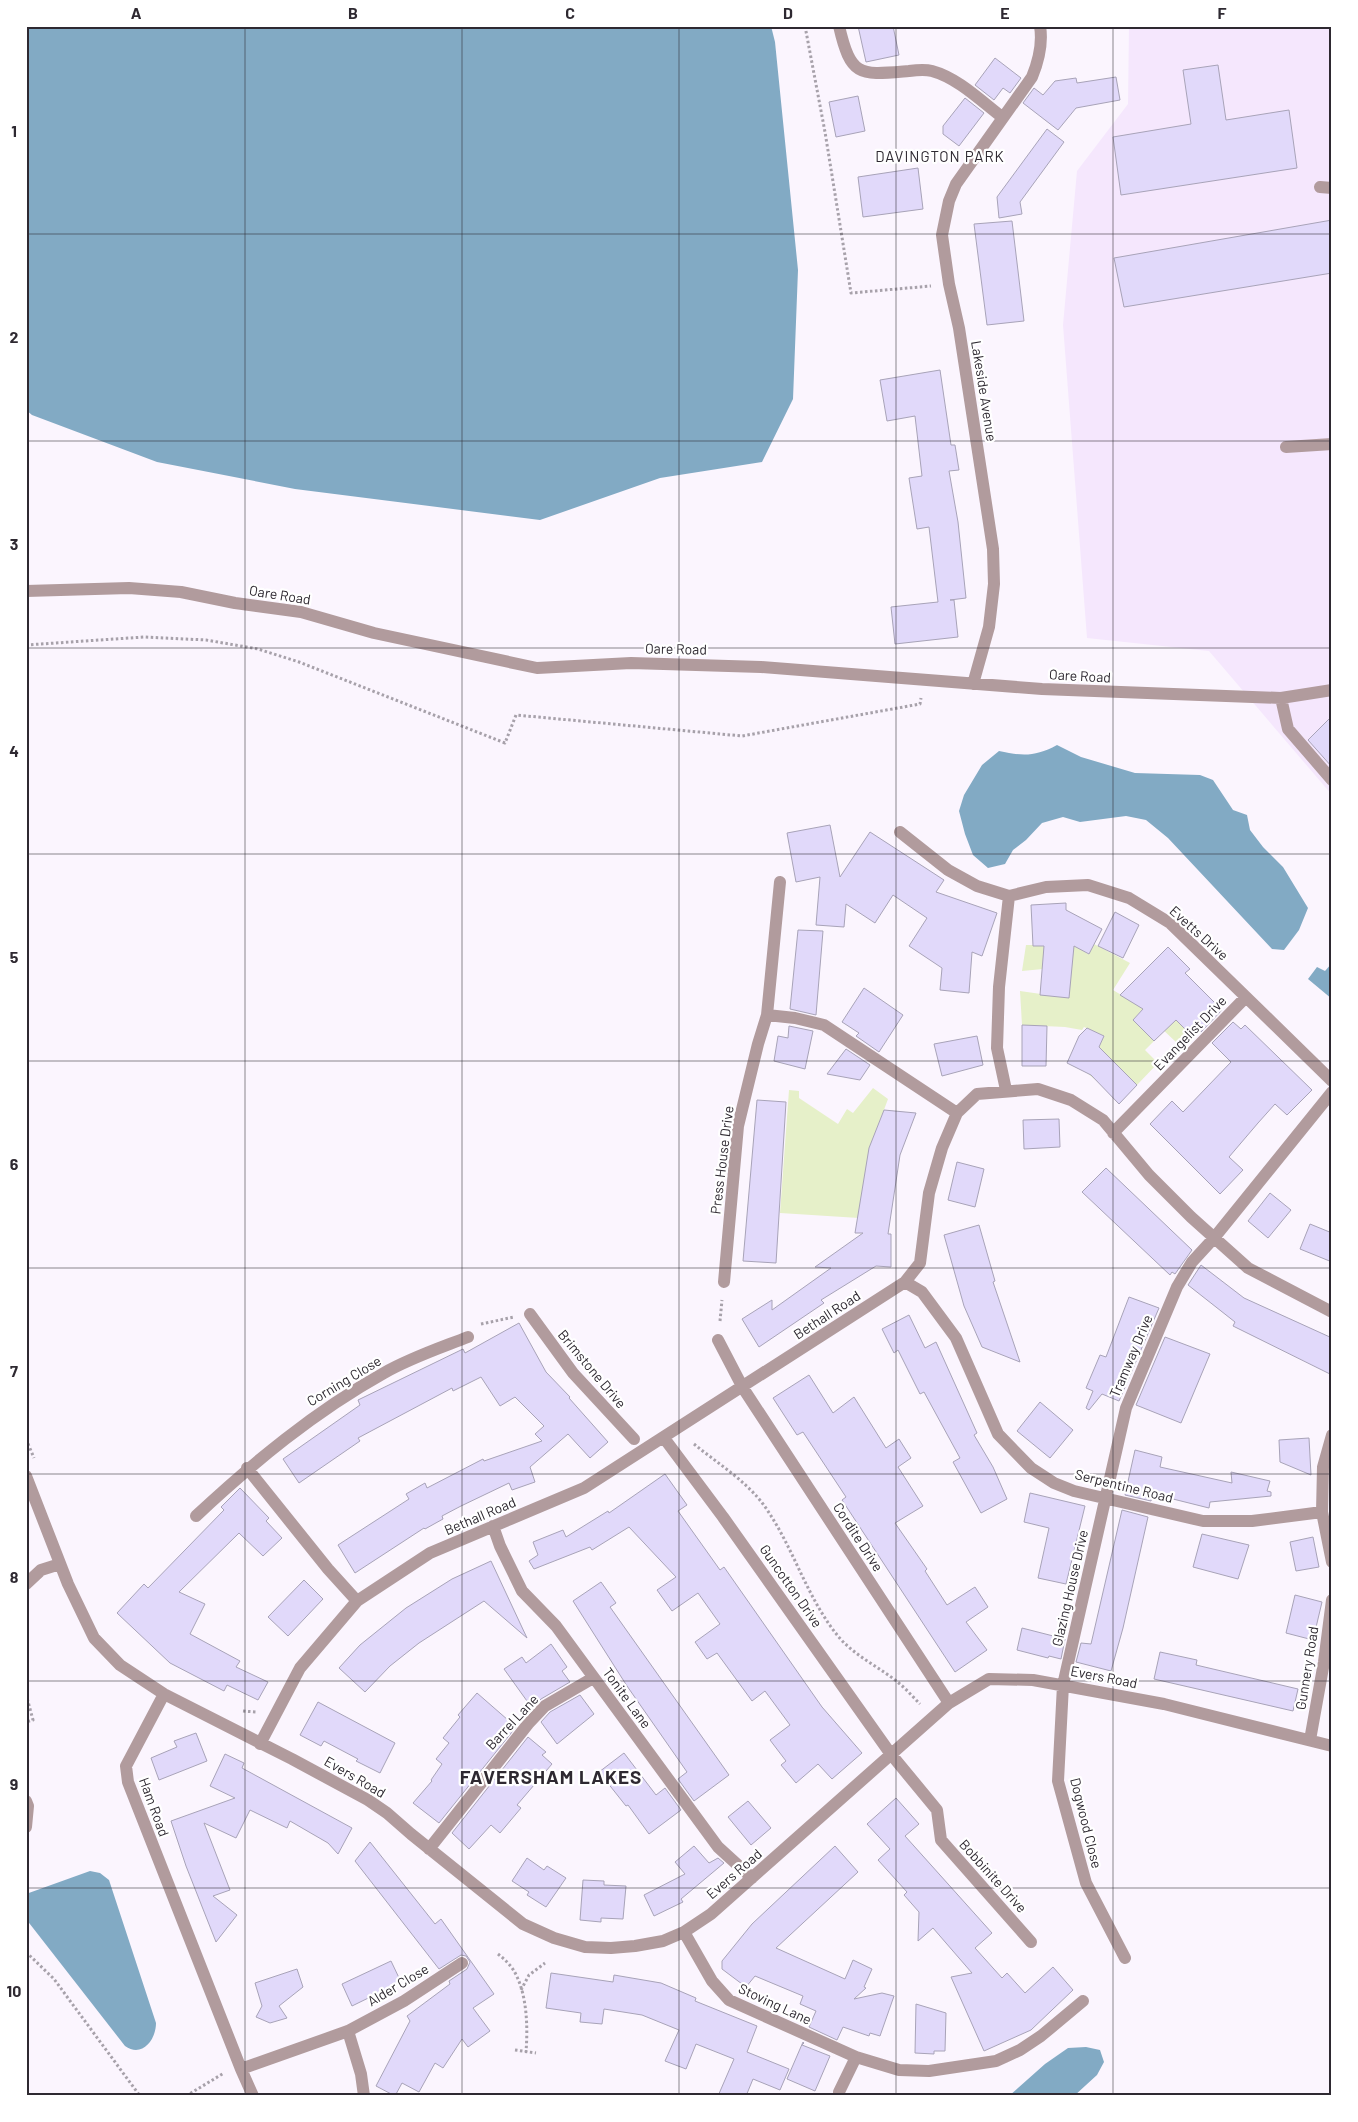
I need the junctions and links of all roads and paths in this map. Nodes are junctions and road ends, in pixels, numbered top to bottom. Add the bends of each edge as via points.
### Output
1 (805, 26) edge
2 (839, 26) edge
3 (1040, 26) edge
4 (1002, 117) junction
5 (949, 284) junction
6 (1332, 444) edge
7 (1286, 447) dead end
8 (26, 591) edge
9 (26, 645) edge
10 (923, 680) junction
11 (973, 684) junction
12 (1332, 690) edge
13 (1281, 698) junction
14 (1332, 780) edge
15 (900, 832) dead end
16 (780, 882) dead end
17 (1009, 896) junction
18 (1246, 998) junction
19 (767, 1015) junction
20 (1332, 1081) edge
21 (1006, 1090) junction
22 (1332, 1092) edge
23 (957, 1113) junction
24 (1113, 1133) junction
25 (1214, 1238) junction
26 (724, 1282) joint
27 (905, 1282) junction
28 (1332, 1312) edge
29 (530, 1314) joint
30 (468, 1337) joint
31 (718, 1340) joint
32 (743, 1388) junction
33 (675, 1429) junction
34 (1332, 1435) edge
35 (664, 1438) junction
36 (26, 1439) edge
37 (634, 1440) dead end
38 (35, 1461) dead end
39 (247, 1468) junction
40 (26, 1476) edge
41 (1106, 1498) junction
42 (1322, 1512) junction
43 (196, 1516) dead end
44 (493, 1526) junction
45 (1332, 1562) edge
46 (60, 1564) junction
47 (26, 1584) edge
48 (1332, 1600) edge
49 (357, 1601) junction
50 (593, 1678) junction
51 (1063, 1685) junction
52 (26, 1694) edge
53 (164, 1694) junction
54 (949, 1703) junction
55 (262, 1707) dead end
56 (241, 1710) dead end
57 (926, 1710) dead end
58 (26, 1722) edge
59 (1310, 1740) junction
60 (260, 1744) junction
61 (1332, 1746) edge
62 (890, 1753) junction
63 (26, 1801) edge
64 (26, 1827) edge
65 (429, 1849) junction
66 (752, 1878) junction
67 (684, 1932) junction
68 (1031, 1942) dead end
69 (26, 1952) edge
70 (498, 1954) dead end
71 (1125, 1958) dead end
72 (462, 1963) dead end
73 (545, 1963) dead end
74 (521, 1990) junction
75 (1082, 2001) dead end
76 (348, 2030) junction
77 (515, 2050) dead end
78 (526, 2052) junction
79 (536, 2053) dead end
80 (856, 2056) junction
81 (241, 2069) junction
82 (839, 2092) dead end
83 (140, 2096) edge
84 (186, 2096) edge
85 (253, 2096) edge
86 (364, 2096) edge

1 - 5 path via 851,294
2 - 4 street via 848,58 862,72 930,70 957,82
3 - 4 street, Lakeside Avenue via 1038,63 1032,77
4 - 5 street, Lakeside Avenue via 956,184 949,201 942,235
5 - 11 street, Lakeside Avenue via 959,328 993,549 994,584 990,618
6 - 7 street
8 - 10 street, Oare Road via 129,588 181,592 301,612 374,633 537,668 631,663 761,666
9 - 10 path via 144,637 206,640 258,649 504,743 516,716 742,736 920,704
10 - 11 street, Oare Road
11 - 13 street, Oare Road via 1113,693
12 - 13 street, Oare Road
13 - 14 street via 1288,729
15 - 17 street via 948,870 977,886
16 - 19 street, Press House Drive
17 - 18 street, Evetts Drive via 1046,887 1088,885 1129,898 1170,923
17 - 21 street via 999,987 997,1048
18 - 20 street, Evangelist Drive
18 - 24 street, Evangelist Drive
19 - 23 street via 824,1025
19 - 26 street, Press House Drive via 738,1126
21 - 23 street, Bethall Road via 977,1094
21 - 24 street, Bethall Road via 1038,1089 1071,1100 1102,1120
22 - 25 street
23 - 27 street, Bethall Road via 942,1148 929,1193 920,1263
24 - 25 street, Bethall Road via 1149,1175
25 - 28 street, Bethall Road via 1248,1268
25 - 41 street, Tramway Drive via 1192,1262 1154,1339 1126,1408
26 - 31 path
27 - 32 street, Bethall Road
27 - 41 street, Serpentine Road via 922,1292 956,1338 998,1434 1031,1468 1054,1483
29 - 30 path via 471,1327
29 - 37 street, Brimstone Drive via 573,1373
30 - 39 street, Corning Close via 384,1372 298,1427
31 - 32 street, Cordite Drive
32 - 33 street, Bethall Road
32 - 54 street, Cordite Drive
33 - 35 street, Bethall Road
33 - 57 path via 747,1486 762,1503 825,1620 840,1639 901,1685
34 - 42 street via 1323,1467
35 - 44 street, Bethall Road via 584,1488
35 - 62 street, Guncotton Drive
36 - 38 path
39 - 43 street, Corning Close
39 - 49 street
40 - 46 street
41 - 42 street, Serpentine Road via 1203,1521 1252,1522
41 - 51 street, Glazing House Drive
42 - 45 street
44 - 49 street, Bethall Road via 430,1553
44 - 50 street, Tonite Lane via 522,1591 556,1626
46 - 47 street via 41,1570
46 - 53 street via 94,1638 120,1665
48 - 59 street, Gunnery Road
49 - 60 street, Bethall Road via 300,1668
50 - 65 street, Barrel Lane via 545,1706
50 - 66 street, Tonite Lane via 718,1847
51 - 54 street, Evers Road via 1033,1680 989,1679
51 - 59 street, Evers Road via 1164,1704
51 - 71 street, Dogwood Close via 1058,1781 1086,1883
52 - 58 path via 33,1720
53 - 60 street, Evers Road
53 - 81 street, Ham Road via 126,1766 128,1782
54 - 62 street, Evers Road
55 - 56 path via 255,1712
59 - 61 street, Evers Road
60 - 65 street, Evers Road via 368,1800
62 - 66 street, Evers Road
62 - 68 street, Bobbinite Drive via 937,1810 941,1840
63 - 64 street
65 - 67 street, Evers Road via 523,1924 554,1938 585,1947 611,1948 664,1941
66 - 67 street, Evers Road via 711,1914
67 - 80 street, Stoving Lane via 712,1981 729,2000
69 - 83 path via 54,1979
70 - 74 path via 514,1970
72 - 76 street, Alder Close via 404,2002
73 - 74 path via 529,1975
74 - 78 path via 527,2030
75 - 80 street, Stoving Lane via 1041,2036 996,2062 930,2071 899,2070
76 - 81 street, Alder Close
76 - 86 street
77 - 78 path
78 - 79 path
80 - 82 street
81 - 84 path via 225,2073
81 - 85 street, Ham Road

